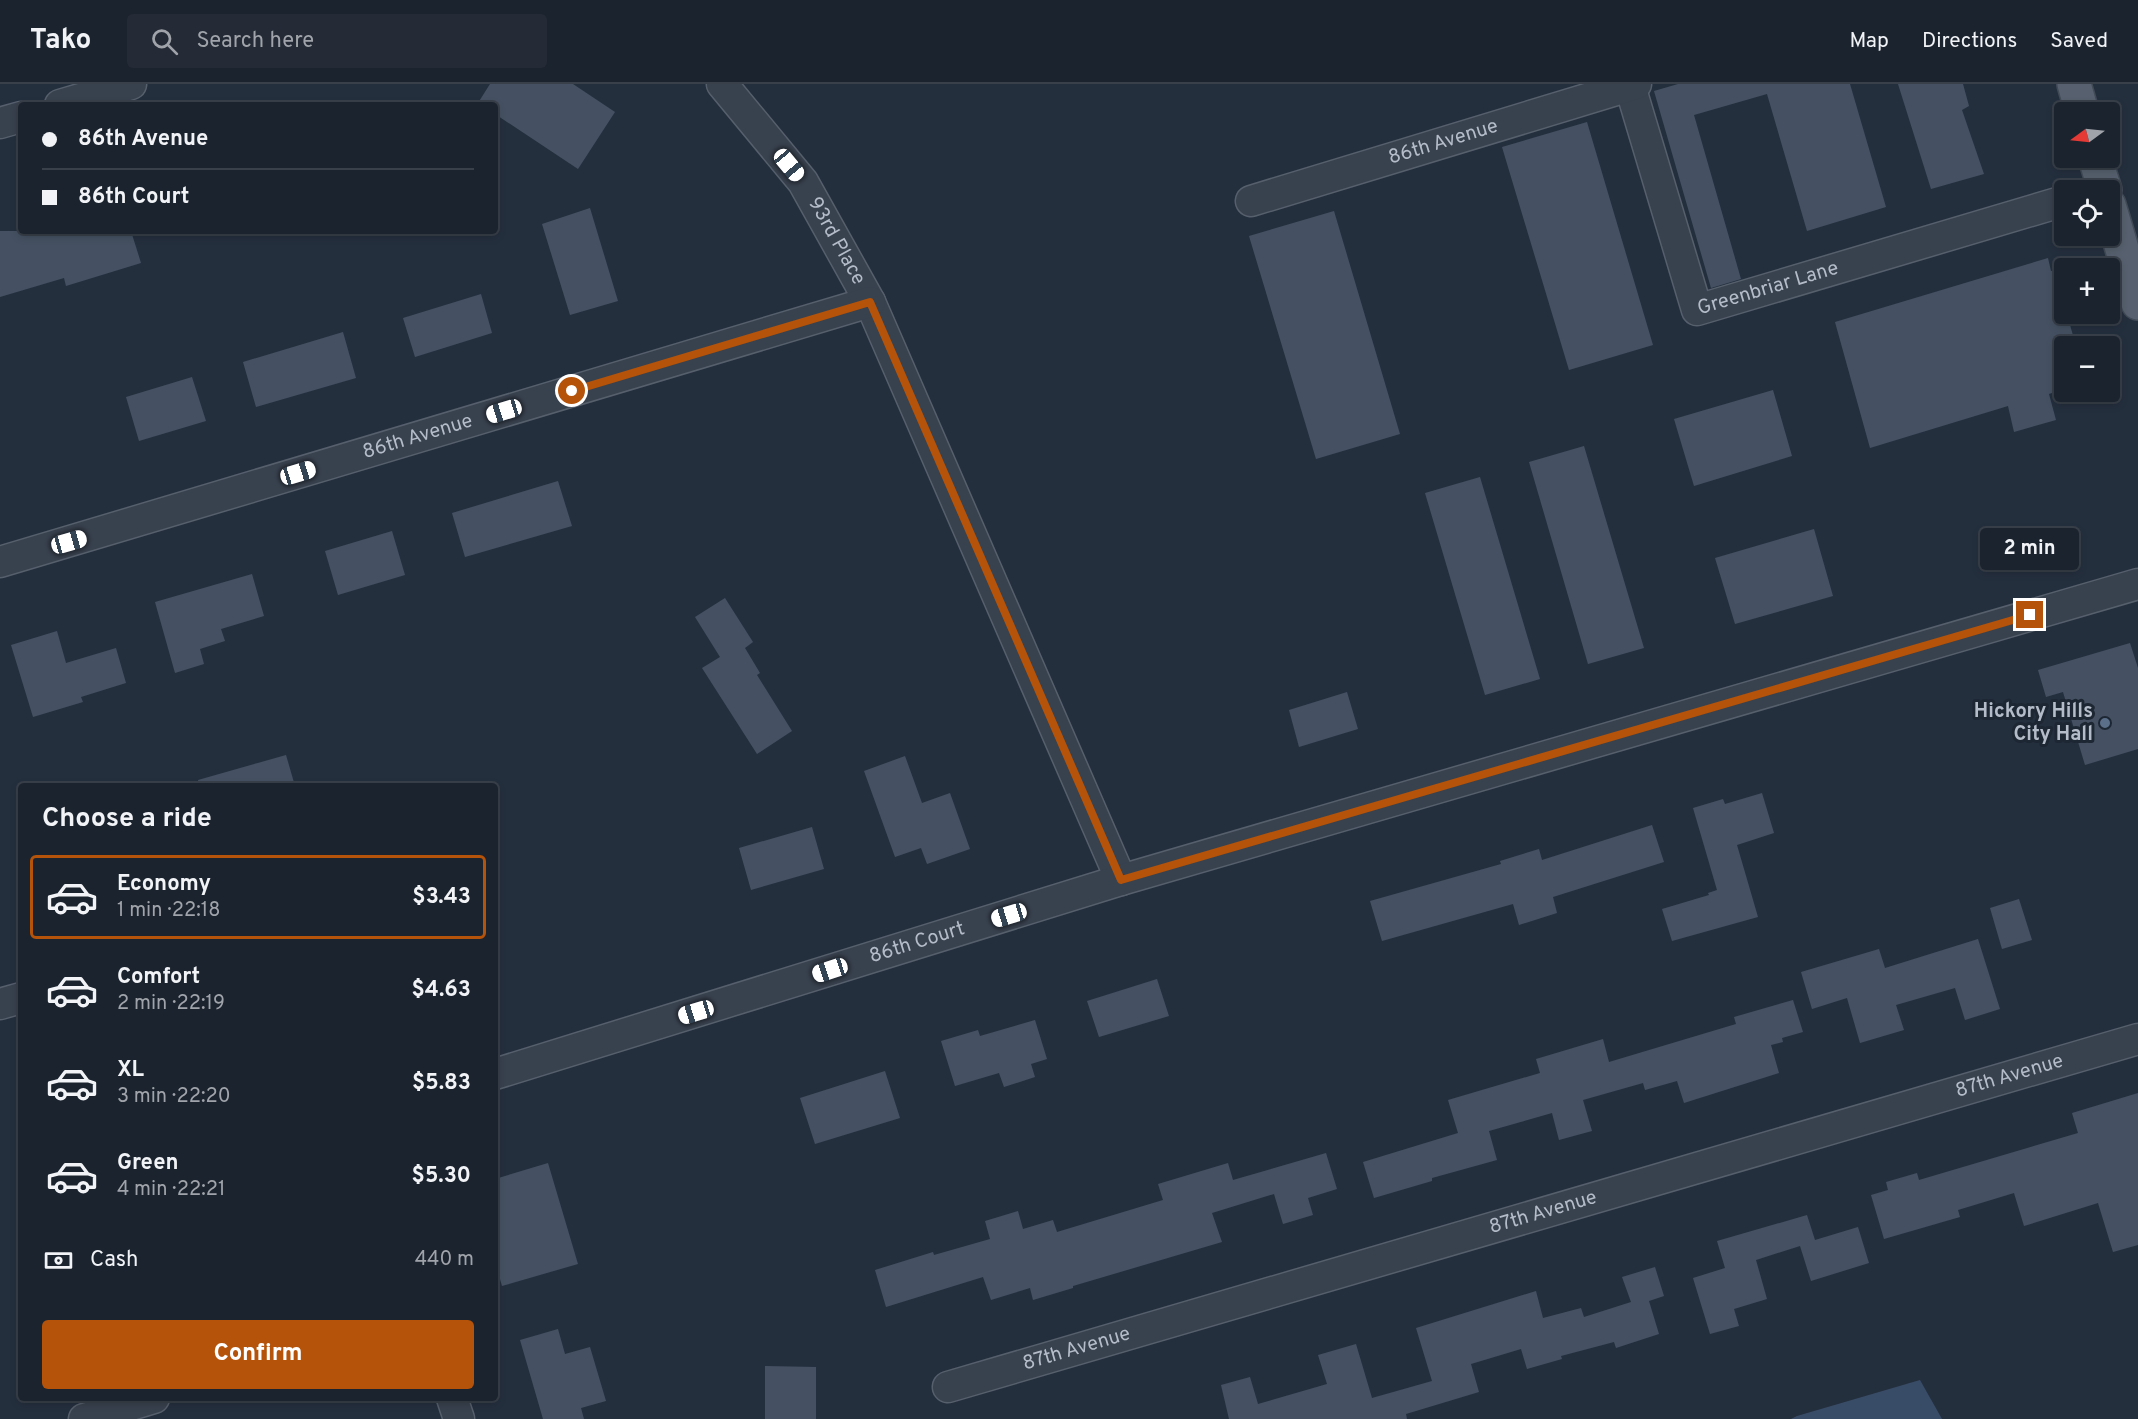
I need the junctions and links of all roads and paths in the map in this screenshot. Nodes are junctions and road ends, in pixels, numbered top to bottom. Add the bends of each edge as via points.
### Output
1 (131, 84) edge
2 (723, 84) edge
3 (2074, 84) edge
4 (1633, 85) edge
5 (70, 102) edge
6 (2079, 102) edge
7 (18, 118) edge
8 (0, 123) edge
9 (1251, 201) dead end
10 (2054, 204) edge
11 (2120, 244) edge
12 (870, 302) junction
13 (2138, 303) edge
14 (0, 562) edge
15 (2138, 584) edge
16 (1121, 880) junction
17 (18, 999) edge
18 (0, 1004) edge
19 (2138, 1039) edge
20 (498, 1073) edge
21 (948, 1387) dead end
22 (144, 1401) edge
23 (453, 1401) edge
24 (84, 1419) edge
25 (459, 1419) edge

1 - 5 street
2 - 12 street, 93rd Place via 803,182
3 - 6 main road
4 - 9 street, 86th Avenue
4 - 10 street, Greenbriar Lane via 1697,310
7 - 8 street
11 - 13 main road
12 - 14 street, 86th Avenue
12 - 16 street, 93rd Place
15 - 16 street, 86th Court
16 - 20 street, 86th Court
17 - 18 street
19 - 21 street, 87th Avenue
22 - 24 street
23 - 25 street

